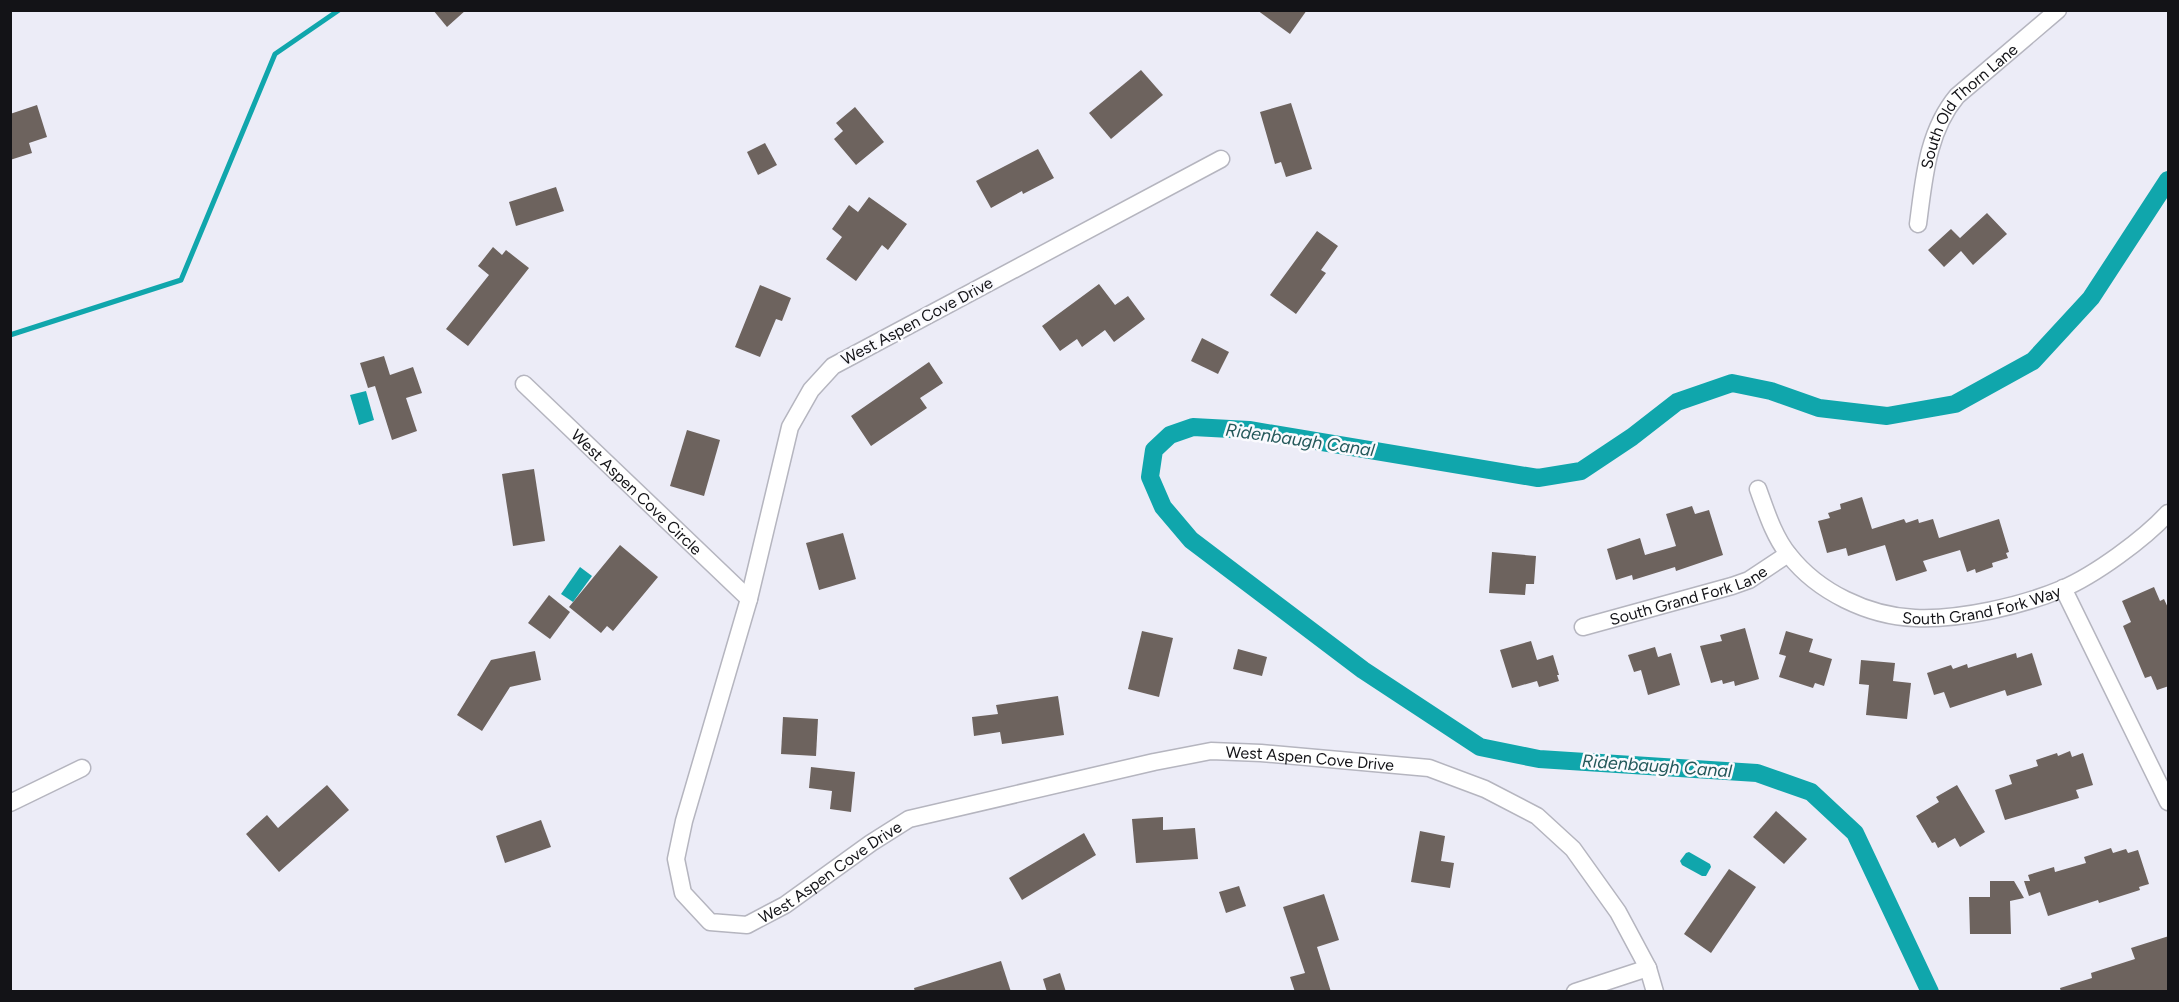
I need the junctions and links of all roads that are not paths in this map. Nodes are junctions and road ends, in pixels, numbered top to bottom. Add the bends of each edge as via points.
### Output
1 (2058, 10) edge
2 (1221, 159) dead end
3 (1918, 224) dead end
4 (524, 384) dead end
5 (1758, 489) dead end
6 (2169, 513) edge
7 (1788, 554) junction
8 (2063, 588) junction
9 (749, 599) junction
10 (1583, 627) dead end
11 (82, 768) dead end
12 (2169, 802) edge
13 (10, 803) edge
14 (1648, 968) junction
15 (1575, 992) edge
16 (1655, 992) edge

1 - 3 street, South Old Thorn Lane via 1956,96 1946,109 1932,138
2 - 9 street, West Aspen Cove Drive via 833,366 811,390 790,427
4 - 9 street, West Aspen Cove Circle
5 - 7 street, South Grand Fork Way
6 - 8 street, South Grand Fork Way via 2112,560
7 - 8 street, South Grand Fork Way via 1812,578 1845,600 1879,612 1914,618 1984,610
7 - 10 street, South Grand Fork Lane via 1749,580
8 - 12 street
9 - 14 street, West Aspen Cove Drive via 676,859 683,893 710,922 747,925 785,905 909,819 1212,751 1261,753 1429,768 1485,789 1537,816 1573,849 1618,912
11 - 13 street
14 - 15 street
14 - 16 street, West Aspen Cove Drive

